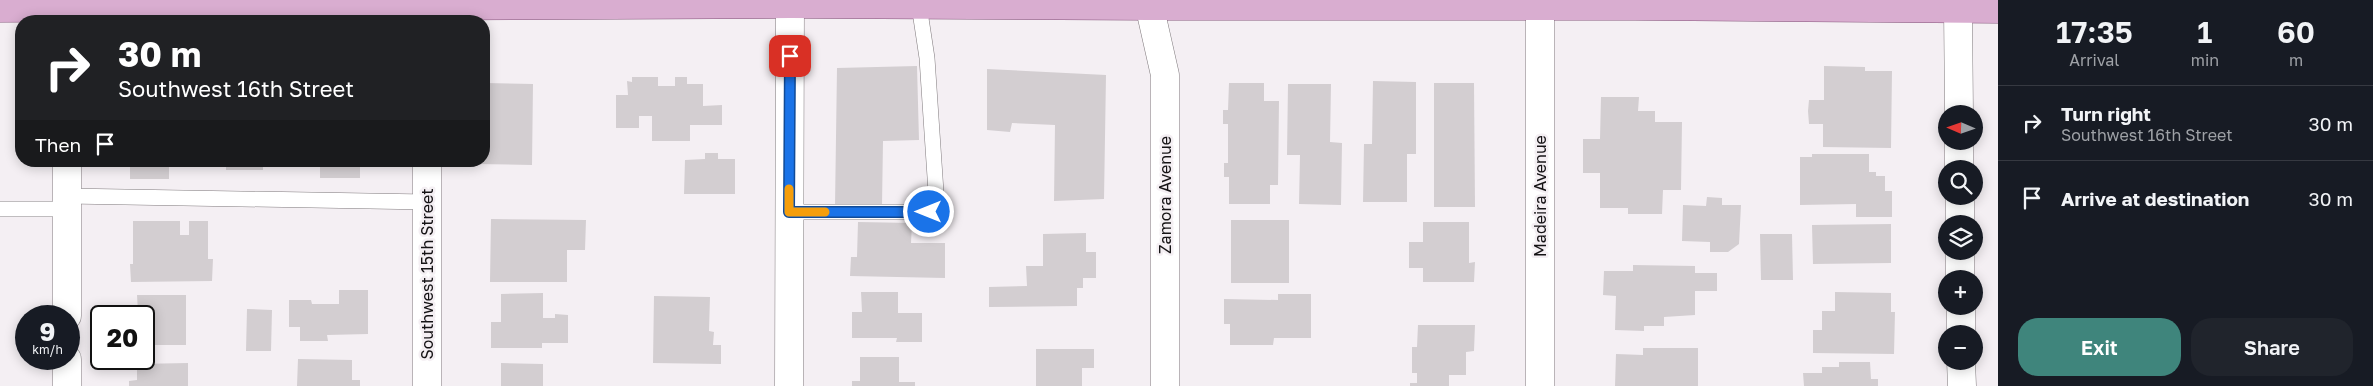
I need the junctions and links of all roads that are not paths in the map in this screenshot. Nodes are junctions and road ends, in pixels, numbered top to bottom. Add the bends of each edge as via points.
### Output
1 (790, 2) edge
2 (334, 3) edge
3 (1149, 3) edge
4 (1473, 3) edge
5 (1857, 4) edge
6 (919, 5) junction
7 (1540, 6) junction
8 (0, 8) edge
9 (1998, 9) edge
10 (1958, 10) junction
11 (428, 13) edge
12 (67, 15) edge
13 (1959, 105) edge
14 (67, 167) edge
15 (427, 167) edge
16 (427, 202) junction
17 (67, 203) junction
18 (0, 209) edge
19 (789, 212) junction
20 (67, 305) edge
21 (67, 370) edge
22 (1961, 370) edge
23 (67, 386) edge
24 (427, 386) edge
25 (789, 386) edge
26 (1165, 386) edge
27 (1540, 386) edge
28 (1962, 386) edge

1 - 6 main road
1 - 11 main road
1 - 19 street
2 - 11 main road
2 - 12 main road
3 - 4 main road
3 - 6 main road
3 - 26 street, Zamora Avenue via 1165,75
4 - 7 main road
5 - 7 main road
5 - 10 main road
6 - 19 lane via 927,58 936,207 929,212
7 - 27 street, Madeira Avenue
8 - 12 main road
9 - 10 main road
10 - 13 street
14 - 17 street
15 - 16 street, Southwest 15th Street
16 - 17 lane
16 - 24 street, Southwest 15th Street
17 - 18 lane
17 - 20 street
19 - 25 street
21 - 23 street
22 - 28 street

